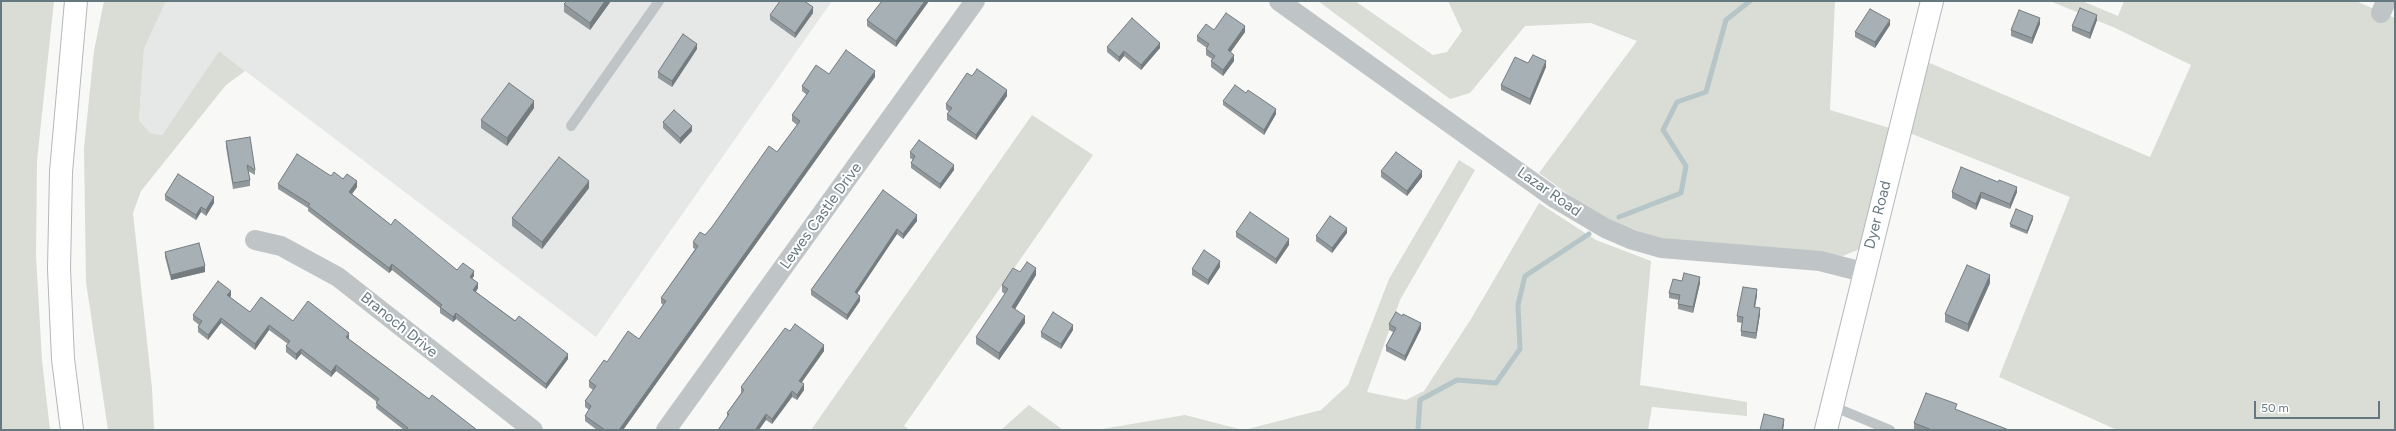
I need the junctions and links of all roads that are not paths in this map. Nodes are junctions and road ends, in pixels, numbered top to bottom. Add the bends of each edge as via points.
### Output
1 (76, 1) edge
2 (659, 1) edge
3 (975, 1) edge
4 (1279, 1) edge
5 (1932, 1) edge
6 (571, 126) dead end
7 (255, 240) dead end
8 (1864, 272) junction
9 (1832, 406) junction
10 (72, 430) edge
11 (533, 430) edge
12 (666, 430) edge
13 (1826, 430) edge
14 (1890, 430) edge

1 - 10 main road via 61,172 59,269 63,359
2 - 6 lane
3 - 12 street, Lewes Castle Drive
4 - 8 street, Lazar Road via 1556,199 1605,228 1661,248 1820,262
5 - 8 main road, Dyer Road
7 - 11 street, Branoch Drive via 281,246 338,277
8 - 9 main road, Dyer Road
9 - 13 main road, Dyer Road
9 - 14 lane

